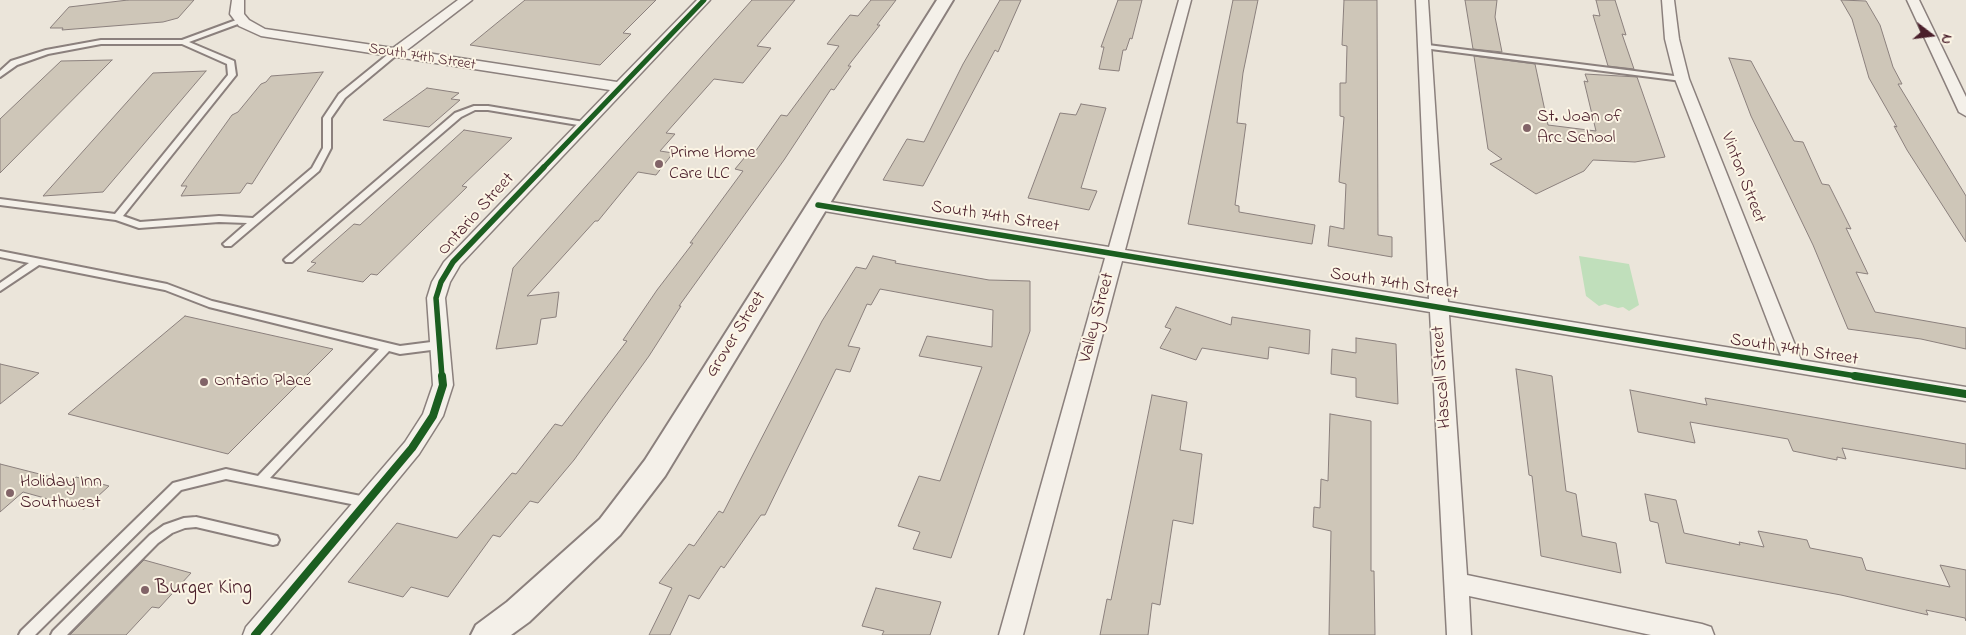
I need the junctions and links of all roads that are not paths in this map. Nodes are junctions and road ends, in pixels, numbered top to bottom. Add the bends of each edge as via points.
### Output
1 (466, 0) edge
2 (704, 0) edge
3 (945, 0) edge
4 (1185, 0) edge
5 (1422, 0) edge
6 (1668, 0) edge
7 (1913, 0) edge
8 (239, 10) edge
9 (183, 42) junction
10 (1423, 46) junction
11 (395, 53) junction
12 (0, 76) edge
13 (1682, 79) junction
14 (619, 87) junction
15 (1966, 112) edge
16 (584, 124) junction
17 (0, 202) edge
18 (818, 205) junction
19 (117, 216) junction
20 (254, 221) junction
21 (228, 244) dead end
22 (0, 254) edge
23 (1116, 254) junction
24 (289, 260) dead end
25 (38, 261) junction
26 (0, 288) edge
27 (1438, 307) junction
28 (439, 345) junction
29 (387, 347) junction
30 (1794, 366) junction
31 (1966, 394) edge
32 (260, 480) junction
33 (366, 502) junction
34 (273, 540) dead end
35 (1456, 583) junction
36 (256, 634) edge
37 (26, 635) edge
38 (58, 635) edge
39 (487, 635) edge
40 (1011, 635) edge
41 (1459, 635) edge
42 (1702, 635) edge

1 - 11 street
2 - 14 street, Ontario Street
3 - 18 street, Grover Street
4 - 23 street, Valley Street
5 - 10 street, Hascall Street
6 - 13 street, Vinton Street via 1672,39
7 - 15 street
8 - 9 lane
8 - 11 street, South 74th Street via 261,32
9 - 12 lane via 100,42 46,52 14,62
9 - 19 lane via 231,62 232,75
10 - 13 lane
10 - 27 street, Hascall Street
11 - 14 street, South 74th Street
11 - 20 lane via 342,96 327,118 327,148 316,169
13 - 30 street, Vinton Street
14 - 16 street, Ontario Street
16 - 24 lane via 488,108 474,108 458,115
16 - 28 street, Ontario Street via 475,236 446,272 436,298
17 - 19 lane
18 - 23 street, South 74th Street
18 - 39 street, Grover Street via 682,425 610,527 518,612
19 - 20 lane via 139,225 219,218
20 - 21 lane
22 - 25 lane
23 - 27 street, South 74th Street
23 - 40 street, Valley Street
25 - 26 lane
25 - 29 lane via 167,287 209,304
27 - 30 street, South 74th Street
27 - 35 street, Hascall Street
28 - 29 lane via 400,350
28 - 33 street, Ontario Street via 443,385 433,416 412,448
29 - 32 lane
30 - 31 street, South 74th Street
32 - 33 lane
32 - 37 lane via 226,474 177,486
33 - 36 street, Ontario Street
34 - 38 lane via 196,522 168,529 154,539
35 - 41 street, Hascall Street
35 - 42 street

